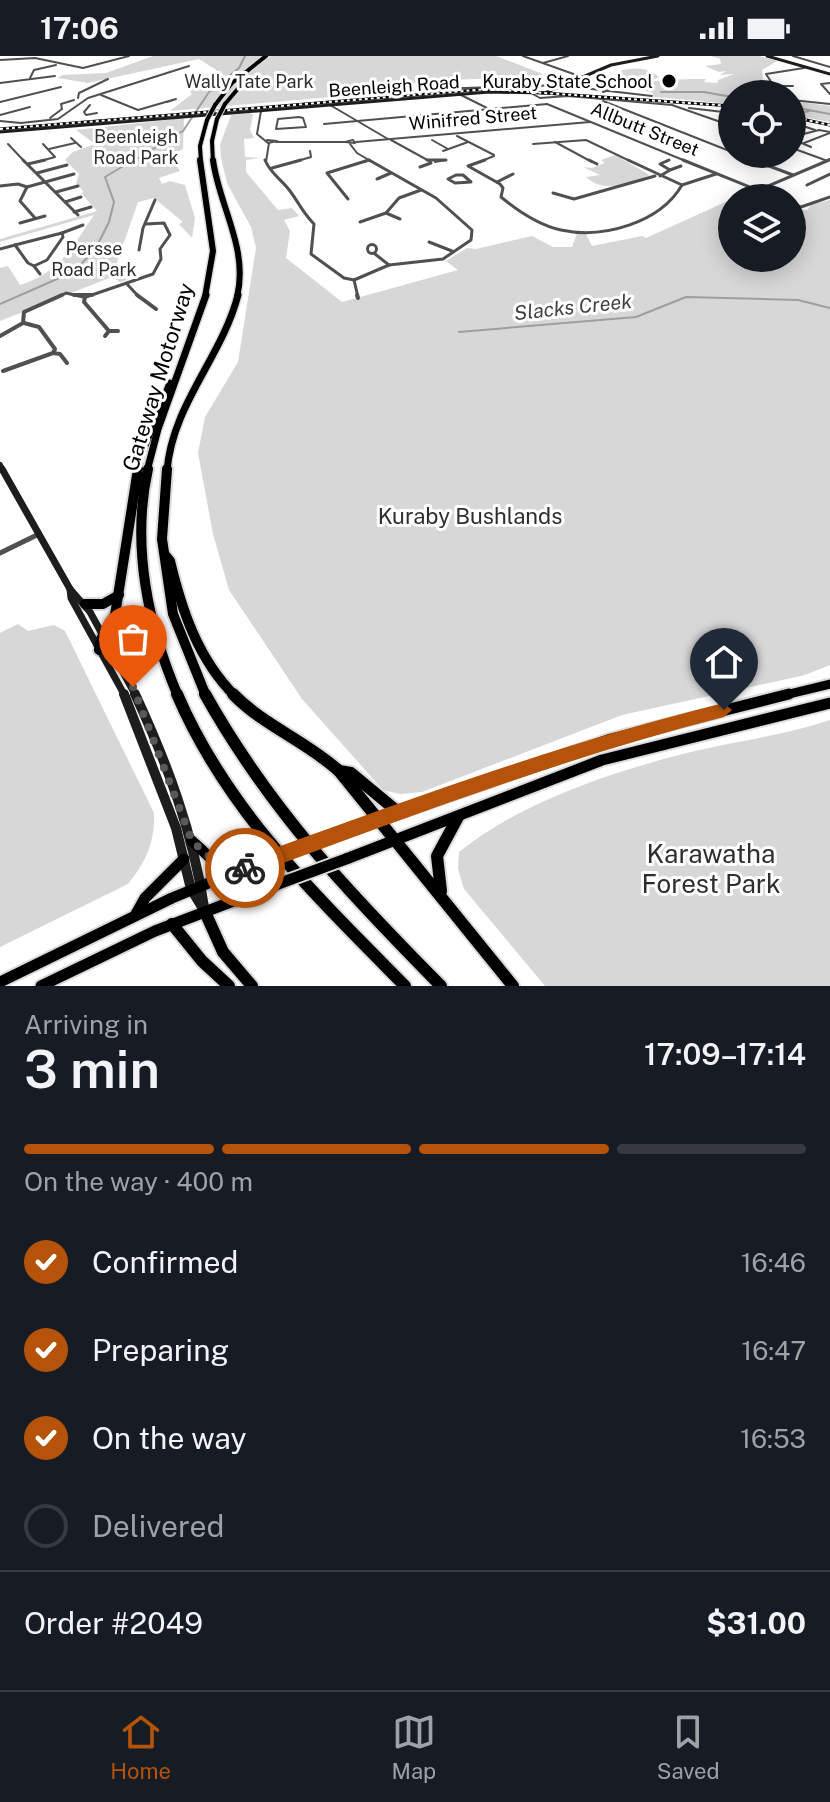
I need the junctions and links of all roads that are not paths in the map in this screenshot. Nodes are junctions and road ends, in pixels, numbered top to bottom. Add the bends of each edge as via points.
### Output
1 (129, 56) edge
2 (266, 56) edge
3 (274, 56) edge
4 (523, 56) edge
5 (568, 56) edge
6 (650, 56) edge
7 (658, 56) edge
8 (768, 56) edge
9 (793, 56) edge
10 (37, 57) edge
11 (1, 60) edge
12 (543, 63) junction
13 (57, 65) junction
14 (189, 66) dead end
15 (830, 67) edge
16 (804, 68) junction
17 (830, 75) edge
18 (55, 76) dead end
19 (581, 77) junction
20 (30, 78) junction
21 (108, 79) dead end
22 (768, 80) edge
23 (0, 83) edge
24 (830, 83) edge
25 (558, 85) junction
26 (621, 86) dead end
27 (61, 87) dead end
28 (434, 89) dead end
29 (603, 92) junction
30 (531, 93) junction
31 (830, 94) edge
32 (9, 95) dead end
33 (100, 95) junction
34 (461, 95) junction
35 (652, 96) dead end
36 (13, 99) junction
37 (603, 99) junction
38 (806, 101) edge
39 (0, 102) edge
40 (167, 102) dead end
41 (830, 104) edge
42 (90, 105) dead end
43 (330, 105) junction
44 (30, 107) dead end
45 (74, 107) junction
46 (85, 108) junction
47 (689, 108) dead end
48 (488, 109) junction
49 (259, 111) junction
50 (718, 111) edge
51 (97, 113) dead end
52 (47, 114) dead end
53 (0, 115) edge
54 (355, 120) junction
55 (0, 121) edge
56 (718, 121) edge
57 (591, 122) junction
58 (324, 124) dead end
59 (306, 127) joint
60 (806, 127) edge
61 (816, 130) junction
62 (830, 132) edge
63 (0, 133) edge
64 (806, 133) edge
65 (455, 134) junction
66 (71, 138) dead end
67 (390, 140) junction
68 (432, 140) dead end
69 (268, 141) junction
70 (469, 141) junction
71 (555, 141) junction
72 (806, 142) edge
73 (75, 143) junction
74 (348, 143) junction
75 (43, 144) dead end
76 (533, 144) dead end
77 (806, 144) edge
78 (10, 145) dead end
79 (718, 146) edge
80 (81, 147) dead end
81 (811, 147) dead end
82 (449, 149) junction
83 (48, 150) junction
84 (315, 150) dead end
85 (304, 151) dead end
86 (310, 151) junction
87 (443, 151) dead end
88 (806, 153) edge
89 (369, 160) junction
90 (446, 160) dead end
91 (669, 160) dead end
92 (828, 160) edge
93 (432, 162) junction
94 (28, 164) junction
95 (67, 165) dead end
96 (591, 166) dead end
97 (681, 166) dead end
98 (420, 167) dead end
99 (272, 168) junction
100 (775, 168) edge
101 (670, 170) junction
102 (392, 172) junction
103 (37, 173) junction
104 (74, 174) dead end
105 (513, 174) dead end
106 (717, 174) junction
107 (830, 174) edge
108 (793, 175) junction
109 (658, 176) junction
110 (464, 177) joint
111 (377, 179) dead end
112 (45, 182) junction
113 (497, 182) junction
114 (743, 184) edge
115 (773, 184) edge
116 (682, 185) junction
117 (807, 185) dead end
118 (0, 186) edge
119 (78, 186) dead end
120 (27, 187) junction
121 (422, 189) junction
122 (55, 192) junction
123 (553, 193) dead end
124 (81, 197) dead end
125 (830, 197) edge
126 (348, 199) dead end
127 (155, 200) dead end
128 (65, 202) junction
129 (806, 205) edge
130 (91, 207) dead end
131 (386, 213) junction
132 (45, 216) dead end
133 (35, 218) junction
134 (400, 219) dead end
135 (360, 222) dead end
136 (20, 223) dead end
137 (146, 224) junction
138 (83, 225) dead end
139 (62, 233) junction
140 (429, 242) dead end
141 (15, 245) junction
142 (0, 249) edge
143 (139, 250) dead end
144 (452, 251) junction
145 (375, 254) dead end
146 (389, 265) junction
147 (34, 266) junction
148 (40, 274) dead end
149 (354, 280) junction
150 (127, 284) junction
151 (85, 297) junction
152 (358, 298) dead end
153 (156, 309) dead end
154 (23, 323) junction
155 (109, 331) junction
156 (118, 331) dead end
157 (0, 336) edge
158 (105, 336) dead end
159 (189, 344) junction
160 (53, 353) junction
161 (67, 363) dead end
162 (1, 373) edge
163 (0, 465) edge
164 (3, 476) edge
165 (39, 534) junction
166 (0, 553) edge
167 (163, 553) junction
168 (70, 589) junction
169 (119, 595) junction
170 (85, 604) junction
171 (104, 635) junction
172 (99, 650) junction
173 (830, 684) edge
174 (830, 703) edge
175 (339, 771) junction
176 (398, 812) junction
177 (458, 817) junction
178 (378, 819) junction
179 (397, 840) junction
180 (192, 841) junction
181 (184, 859) junction
182 (228, 874) junction
183 (197, 887) junction
184 (442, 894) junction
185 (205, 912) junction
186 (136, 915) junction
187 (172, 924) junction
188 (0, 982) edge
189 (41, 986) edge
190 (229, 986) edge
191 (252, 986) edge
192 (405, 986) edge
193 (441, 986) edge
194 (513, 986) edge

1 - 13 street via 91,67
2 - 159 highway, Gateway Motorway, bridge via 232,83 207,120 200,155 212,219 212,268
3 - 167 highway, Gateway Motorway, bridge via 225,104 211,141 212,166 238,240 239,285 228,325 174,436 163,493
4 - 12 street
5 - 12 street
6 - 19 main road, Beenleigh Road via 613,62
7 - 19 main road, Beenleigh Road
8 - 16 main road
8 - 17 main road
9 - 15 street
10 - 11 street
10 - 13 street
12 - 19 street
13 - 20 street via 34,70
14 - 33 street
16 - 17 main road
16 - 22 street via 766,74
18 - 20 street
19 - 25 main road, Beenleigh Road
19 - 25 main road, Beenleigh Road
20 - 23 street
21 - 52 street via 61,104 51,117
24 - 31 street via 821,84
25 - 28 street
25 - 29 street
25 - 30 main road, Beenleigh Road
26 - 29 street
27 - 36 street
29 - 35 street
30 - 34 main road, Beenleigh Road
30 - 37 street via 540,98
32 - 36 street
33 - 40 street via 138,110
33 - 45 street
34 - 43 main road, Beenleigh Road
34 - 48 street
36 - 39 street
37 - 56 street via 672,105
37 - 79 street
38 - 41 street
42 - 46 street
43 - 49 main road, Beenleigh Road
43 - 54 street
44 - 53 street
45 - 46 street
45 - 55 street via 53,121
46 - 51 street via 86,115
47 - 50 street
48 - 54 street
48 - 57 street, Allbutt Street via 547,104
49 - 63 main road, Beenleigh Road
49 - 69 street via 257,134
54 - 58 street
54 - 67 street
57 - 65 street, Winifred Street
57 - 106 street, Allbutt Street
59 - 59 street via 280,130 276,126 278,119 299,117
60 - 61 street
61 - 62 street
61 - 64 street
62 - 72 street
65 - 67 street, Winifred Street
65 - 70 street
66 - 73 street
67 - 74 street, Winifred Street
67 - 93 street
68 - 82 street
69 - 74 street, Winifred Street
69 - 99 street via 265,159
70 - 82 street
70 - 113 street via 494,154 468,166
71 - 76 street
71 - 96 street via 599,163
71 - 109 street via 586,140
73 - 80 street
73 - 83 street
74 - 89 street
75 - 83 street
77 - 81 street
78 - 94 street
82 - 87 street
83 - 94 street via 55,157
84 - 86 street
85 - 86 street
86 - 99 street via 311,157
88 - 92 street
89 - 102 street
89 - 126 street via 327,173
90 - 93 street
91 - 101 street via 660,164
92 - 108 street
93 - 98 street
94 - 103 street
95 - 103 street
97 - 101 street
99 - 149 street via 312,221 312,256
100 - 108 street
101 - 109 street
102 - 111 street
102 - 121 street
103 - 112 street
104 - 112 street
105 - 113 street
106 - 114 street, Allbutt Street
106 - 116 street
107 - 117 street
108 - 115 street
109 - 116 street
109 - 123 street via 574,199
110 - 110 street via 458,175 448,179 471,182
112 - 120 street
112 - 122 street
113 - 116 street via 503,188 501,197 515,207 543,224 575,233 648,217 671,203
118 - 120 street
119 - 122 street
120 - 133 street via 20,201
121 - 131 street via 399,198
121 - 144 street via 472,230 471,240
122 - 128 street
124 - 128 street
125 - 129 street
127 - 137 street
128 - 130 street via 76,214
131 - 134 street
131 - 135 street
132 - 133 street
133 - 136 street
137 - 143 street
137 - 150 street via 166,224 170,237 160,249 156,271
138 - 139 street
139 - 141 street
139 - 147 street via 47,260
140 - 144 street
141 - 142 street
141 - 147 street
144 - 146 street via 443,259
145 - 146 street
146 - 149 street
147 - 148 street
149 - 152 street
150 - 151 street
150 - 153 street
151 - 154 street via 66,293 24,312
151 - 155 street
154 - 157 street
154 - 160 street via 39,327
155 - 156 street
155 - 158 street
159 - 169 highway via 140,458
159 - 192 highway, Gateway Motorway via 153,447 143,498 143,571 157,640 195,732 244,811 312,892
160 - 161 street
160 - 162 street
163 - 164 main road
164 - 165 main road
165 - 166 street
165 - 168 main road
167 - 175 highway via 194,637 218,680 241,703
167 - 193 highway, Gateway Motorway via 189,659 236,751 297,833
168 - 170 main road
168 - 172 main road
169 - 170 highway via 103,604
169 - 171 highway
170 - 171 main road
171 - 172 highway
171 - 180 main road via 133,687
172 - 181 main road via 124,694
173 - 176 main road via 624,735
174 - 177 main road via 610,757
175 - 176 highway via 351,773
175 - 178 highway
176 - 178 main road
177 - 179 main road
177 - 184 highway via 437,856
178 - 179 highway
178 - 182 main road, bridge
179 - 184 highway
179 - 185 main road, bridge
180 - 182 main road
180 - 183 main road
181 - 183 main road
181 - 186 main road via 145,898
182 - 183 main road
183 - 185 main road
183 - 186 main road
184 - 194 highway
185 - 187 main road
185 - 191 highway via 223,952
186 - 188 main road
187 - 189 main road
187 - 190 highway

